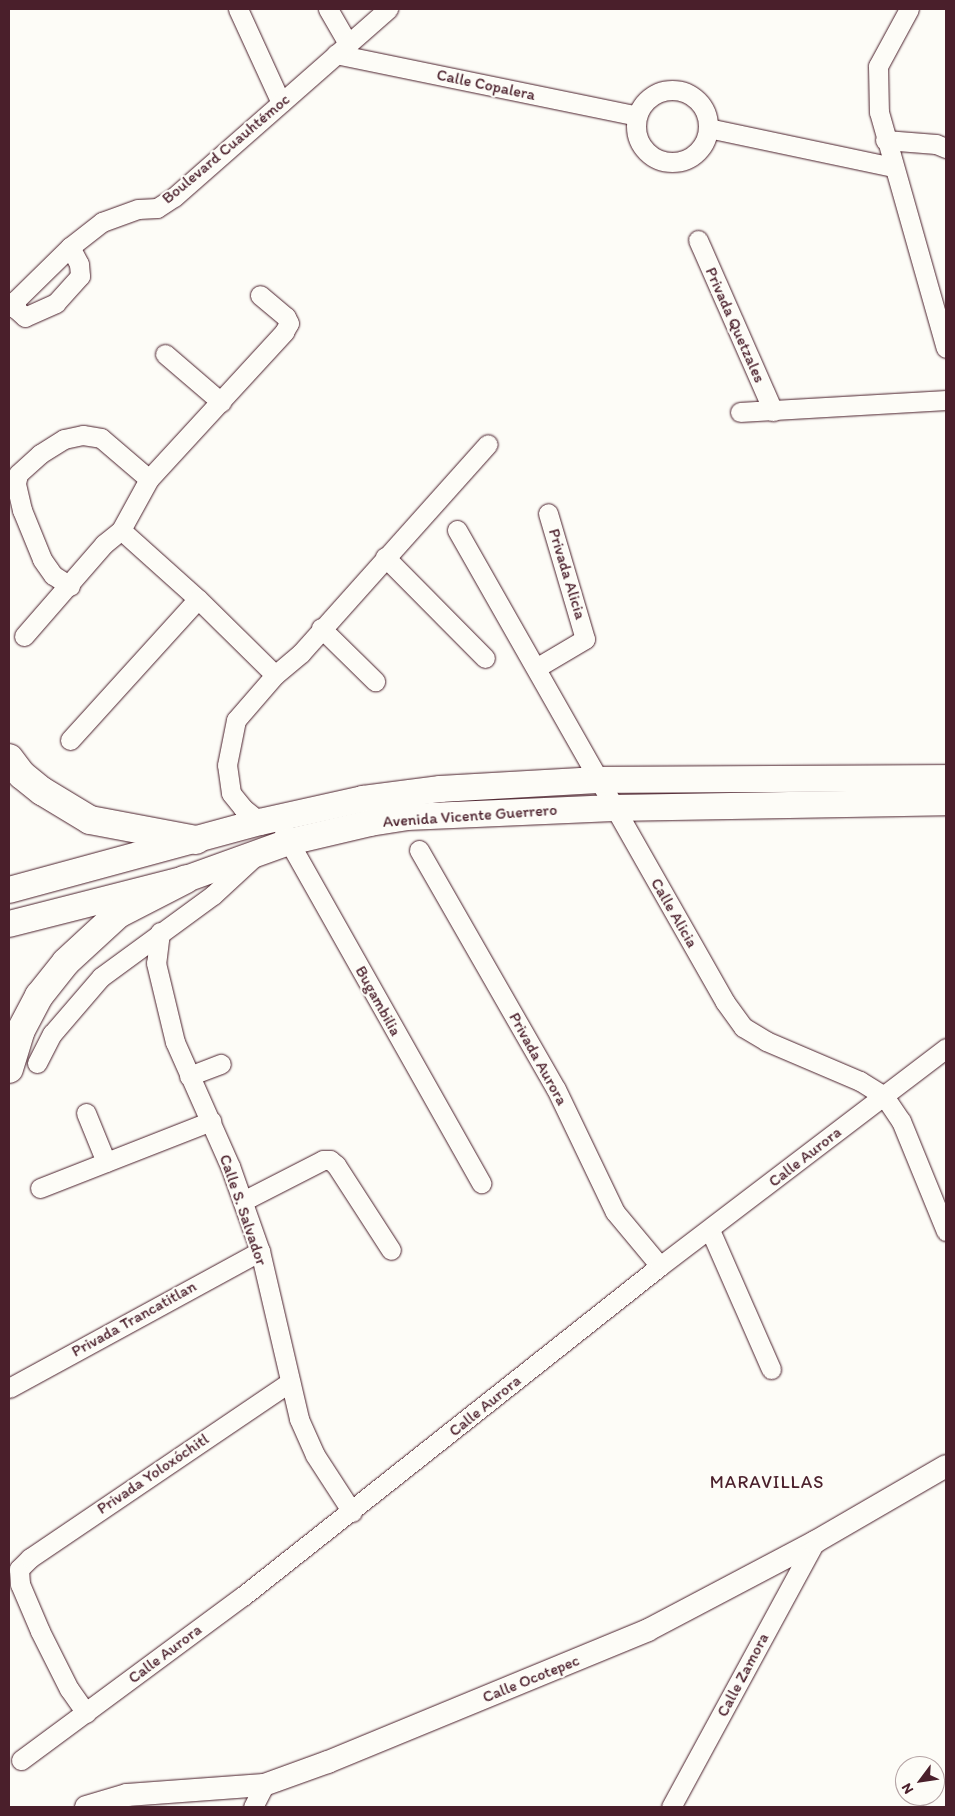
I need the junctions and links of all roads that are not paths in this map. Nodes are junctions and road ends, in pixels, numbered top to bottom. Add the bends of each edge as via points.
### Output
1 (238, 9) edge
2 (328, 9) edge
3 (388, 9) edge
4 (909, 9) edge
5 (342, 48) junction
6 (281, 103) junction
7 (637, 116) junction
8 (708, 128) junction
9 (885, 140) junction
10 (946, 148) edge
11 (893, 167) junction
12 (698, 240) dead end
13 (70, 247) junction
14 (260, 295) dead end
15 (946, 348) edge
16 (165, 354) dead end
17 (946, 400) edge
18 (222, 402) junction
19 (773, 411) junction
20 (740, 412) dead end
21 (488, 444) dead end
22 (149, 478) junction
23 (548, 513) dead end
24 (121, 530) junction
25 (457, 530) dead end
26 (385, 556) junction
27 (70, 586) junction
28 (198, 599) junction
29 (321, 628) junction
30 (24, 636) dead end
31 (485, 658) dead end
32 (536, 668) junction
33 (275, 675) junction
34 (375, 681) dead end
35 (70, 740) dead end
36 (9, 758) edge
37 (946, 778) edge
38 (598, 780) junction
39 (946, 802) edge
40 (614, 808) junction
41 (268, 820) junction
42 (196, 840) junction
43 (289, 842) junction
44 (419, 850) dead end
45 (254, 857) junction
46 (126, 859) junction
47 (186, 879) junction
48 (9, 890) edge
49 (134, 893) junction
50 (9, 924) edge
51 (160, 932) junction
52 (946, 1048) edge
53 (37, 1063) dead end
54 (221, 1064) dead end
55 (9, 1069) edge
56 (189, 1076) junction
57 (884, 1096) junction
58 (86, 1113) dead end
59 (211, 1121) junction
60 (106, 1162) junction
61 (481, 1183) dead end
62 (40, 1188) dead end
63 (243, 1202) junction
64 (710, 1230) junction
65 (946, 1231) edge
66 (260, 1250) junction
67 (391, 1250) dead end
68 (660, 1266) junction
69 (771, 1369) dead end
70 (290, 1382) junction
71 (9, 1388) edge
72 (946, 1466) edge
73 (352, 1512) junction
74 (814, 1542) junction
75 (86, 1713) junction
76 (21, 1760) dead end
77 (264, 1785) junction
78 (86, 1807) edge
79 (252, 1807) edge
80 (671, 1807) edge

1 - 6 street
2 - 5 street
3 - 5 street, Boulevard Cuauhtémoc
4 - 9 street via 878,66 879,112
5 - 6 street, Boulevard Cuauhtémoc
5 - 7 street, Calle Copalera
6 - 13 street, Boulevard Cuauhtémoc via 174,197 157,208 138,209 102,222
7 - 8 street via 642,105 660,92 683,92 701,106
7 - 8 street via 636,131 641,145 652,156 666,162 681,161 694,154 704,142
8 - 11 street
9 - 10 street via 936,144
9 - 11 street
11 - 15 street
12 - 19 street, Privada Quetzales
13 - 13 street, Boulevard Cuauhtémoc via 79,264 80,276 56,304 25,317 16,308 16,300
14 - 18 street via 289,323
16 - 18 street
17 - 19 street
18 - 22 street
19 - 20 street
21 - 26 street
22 - 24 street
22 - 27 street via 101,438 84,435 64,438 18,474 16,483 22,510 42,559 53,575
23 - 32 street, Privada Alicia via 585,639
24 - 27 street via 92,557
24 - 28 street
25 - 32 street, Calle Alicia
26 - 29 street
26 - 31 street
27 - 30 street
28 - 33 street
28 - 35 street
29 - 33 street via 301,654
29 - 34 street
32 - 38 street, Calle Alicia
33 - 41 street via 236,720 227,765 231,793 243,808
36 - 42 highway via 22,775 42,791 90,820
37 - 38 main road, Avenida Vicente Guerrero
38 - 40 street, Calle Alicia
38 - 41 main road, Avenida Vicente Guerrero via 440,788 363,798
39 - 40 main road, Avenida Vicente Guerrero
40 - 43 main road, Avenida Vicente Guerrero via 408,818 370,823
40 - 57 street, Calle Alicia via 725,1002 743,1027 766,1041 860,1081
41 - 42 main road, Avenida Vicente Guerrero
41 - 43 street, Bugambilia
42 - 46 main road, Avenida Vicente Guerrero
43 - 45 main road, Avenida Vicente Guerrero
43 - 61 street, Bugambilia
44 - 68 street, Privada Aurora via 556,1089 615,1212
45 - 47 main road, Avenida Vicente Guerrero
45 - 51 street via 213,895
46 - 48 main road, Avenida Vicente Guerrero
46 - 49 main road
47 - 49 main road, Avenida Vicente Guerrero
47 - 55 highway via 118,914 66,962 39,996
49 - 50 main road, Avenida Vicente Guerrero
51 - 53 street via 88,990 52,1034
51 - 56 street, Calle S. Salvador via 156,963 175,1042
52 - 57 street, Calle Aurora
54 - 56 street
56 - 59 street, Calle S. Salvador
57 - 64 street, Calle Aurora
57 - 65 street, Calle Alicia via 900,1121
58 - 60 street
59 - 60 street
59 - 63 street, Calle S. Salvador
60 - 62 street
63 - 66 street, Calle S. Salvador
63 - 67 street via 323,1160 330,1160
64 - 68 street, Calle Aurora
64 - 69 street
66 - 70 street, Calle S. Salvador
66 - 71 street, Privada Trancatitlan
68 - 73 street, Calle Aurora
70 - 73 street, Calle S. Salvador via 299,1419 315,1454
70 - 75 street, Privada Yoloxóchitl via 30,1558 19,1569 20,1584 40,1631 69,1689
72 - 74 street, Calle Ocotepec
73 - 75 street, Calle Aurora
74 - 77 street, Calle Ocotepec via 648,1630 328,1762
74 - 80 street, Calle Zamora
75 - 76 street, Calle Aurora
77 - 78 street, Calle Ocotepec via 128,1794
77 - 79 street

